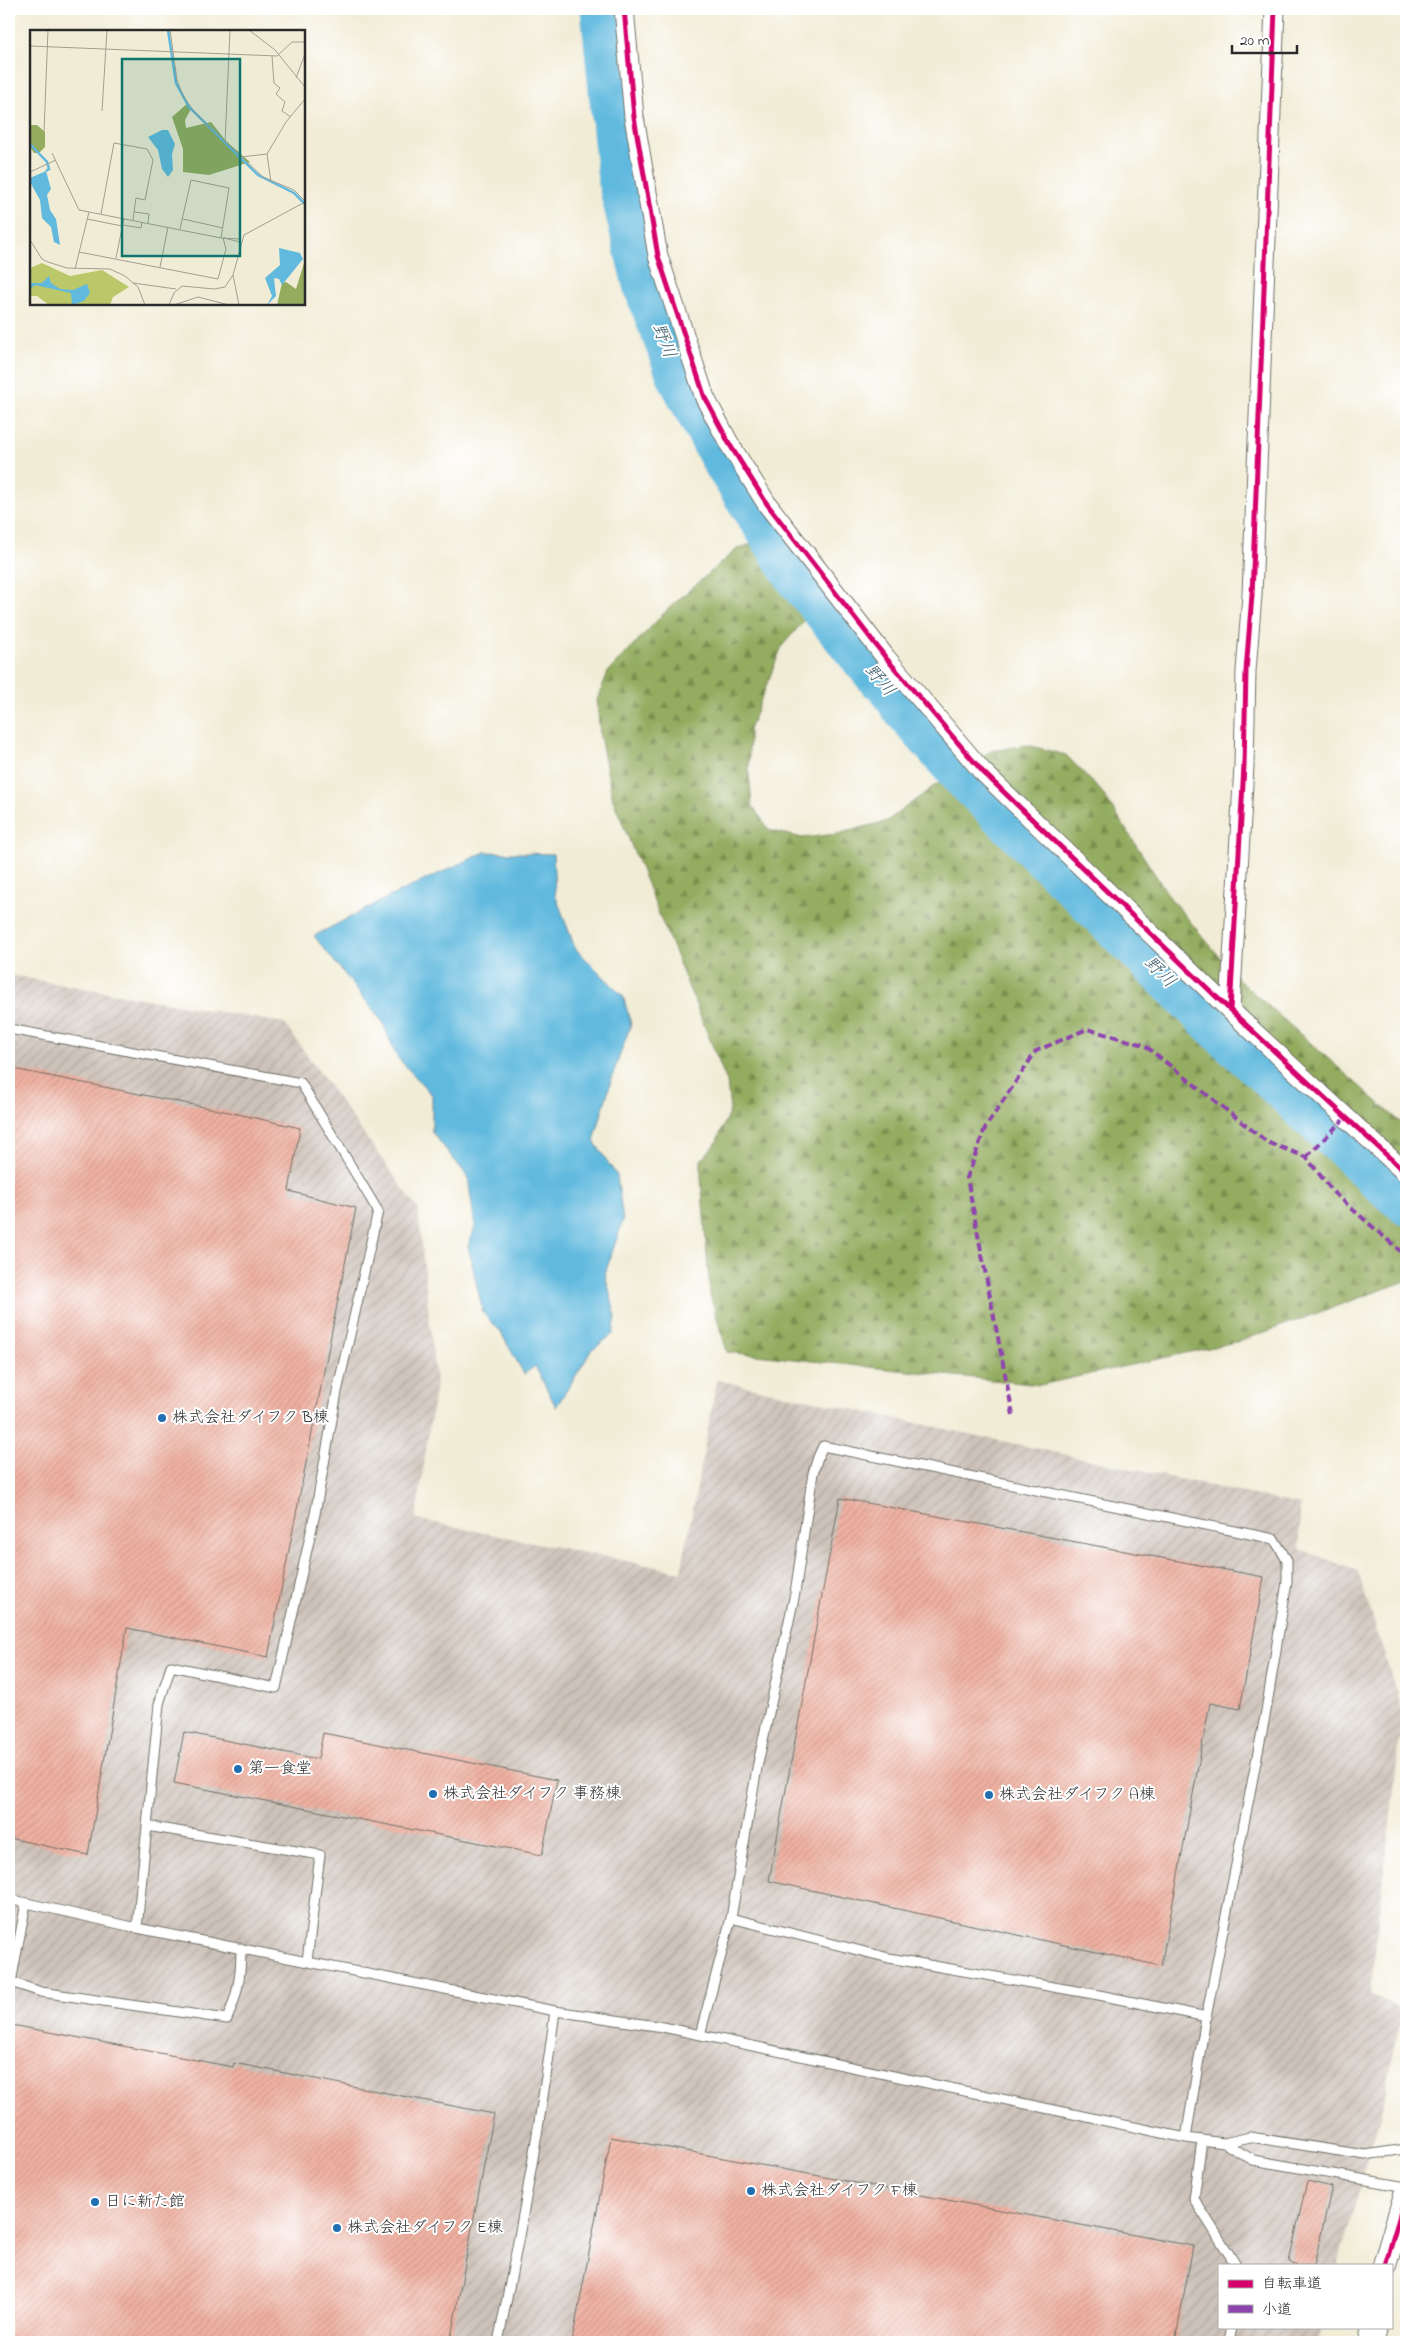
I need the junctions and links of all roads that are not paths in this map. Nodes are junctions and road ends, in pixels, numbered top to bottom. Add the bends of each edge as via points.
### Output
1 (624, 9) edge
2 (1275, 9) edge
3 (1230, 1010) junction
4 (9, 1029) edge
5 (1406, 1173) edge
6 (147, 1826) junction
7 (9, 1900) edge
8 (26, 1903) junction
9 (730, 1918) junction
10 (137, 1928) junction
11 (241, 1948) junction
12 (308, 1961) junction
13 (11, 1982) junction
14 (9, 1993) edge
15 (555, 2011) junction
16 (1207, 2017) junction
17 (700, 2035) junction
18 (1186, 2138) junction
19 (1202, 2140) junction
20 (1224, 2143) junction
21 (1406, 2150) edge
22 (1406, 2187) edge
23 (1406, 2195) edge
24 (1235, 2264) edge
25 (1385, 2264) edge
26 (1232, 2328) edge
27 (1374, 2328) edge
28 (498, 2342) edge
29 (1229, 2342) edge
30 (1371, 2342) edge

1 - 3 street via 634,117 658,256 705,398 730,445 773,512 886,658 982,771
2 - 3 street via 1252,595
3 - 5 street
4 - 6 lane via 301,1083 378,1211 336,1392 315,1514 276,1688 171,1666 159,1704
6 - 10 lane
6 - 12 lane via 320,1855
7 - 8 lane
8 - 10 lane
8 - 13 lane
9 - 16 lane via 889,1958
9 - 16 lane via 757,1768 795,1593 813,1473 823,1446 1274,1540 1287,1560 1287,1582 1266,1711
9 - 17 lane
10 - 11 lane
11 - 12 lane
11 - 13 lane via 237,1996 227,2019 42,1992
12 - 15 lane
13 - 14 lane
15 - 17 lane
15 - 28 lane via 545,2091
16 - 18 lane
17 - 18 lane
18 - 19 lane
19 - 20 lane
19 - 24 lane via 1194,2199
20 - 21 lane via 1250,2137 1366,2156
20 - 22 lane via 1253,2160
23 - 25 street
26 - 29 lane
27 - 30 street

